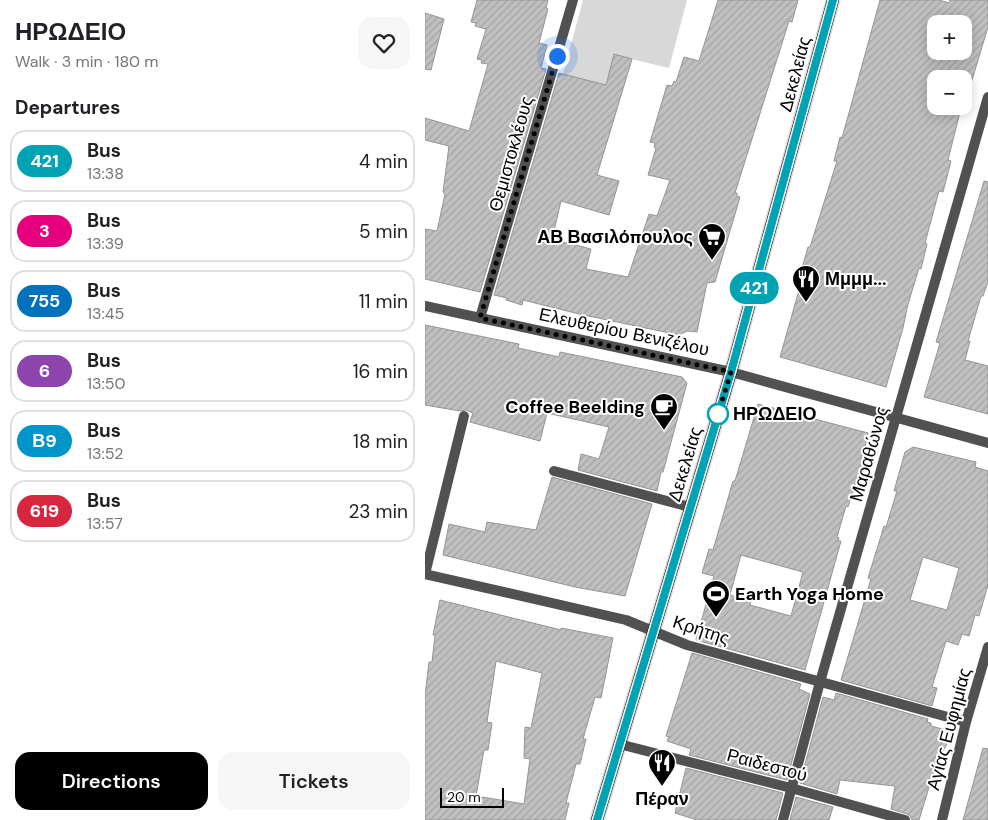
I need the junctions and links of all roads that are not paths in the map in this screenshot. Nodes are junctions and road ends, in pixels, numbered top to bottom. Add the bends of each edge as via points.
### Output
1 (573, 0) edge
2 (833, 0) edge
3 (988, 97) edge
4 (425, 306) edge
5 (480, 318) junction
6 (731, 372) junction
7 (464, 416) dead end
8 (896, 418) junction
9 (988, 443) edge
10 (554, 471) dead end
11 (691, 507) junction
12 (425, 575) edge
13 (653, 631) junction
14 (988, 647) edge
15 (820, 682) junction
16 (966, 722) junction
17 (619, 744) junction
18 (791, 788) junction
19 (597, 820) edge
20 (783, 820) edge
21 (905, 820) edge
22 (942, 820) edge

1 - 5 street, Θεμιστοκλέους
2 - 6 main road, Δεκελείας
3 - 8 street, Μαραθώνος
4 - 5 street, Ελευθερίου Βενιζέλου
5 - 6 street, Ελευθερίου Βενιζέλου
6 - 8 street, Ελευθερίου Βενιζέλου
6 - 11 main road, Δεκελείας
7 - 12 street
8 - 9 street, Ελευθερίου Βενιζέλου
8 - 15 street, Μαραθώνος
10 - 11 street
11 - 13 main road, Δεκελείας
12 - 13 street, Κρήτης via 626,620
13 - 15 street, Κρήτης via 687,645
13 - 17 main road, Δεκελείας
14 - 16 street, Αγίας Ευφημίας
15 - 16 street, Κρήτης
15 - 18 street, Μαραθώνος
16 - 22 street, Αγίας Ευφημίας
17 - 18 street, Ραιδεστού
17 - 19 main road, Δεκελείας
18 - 20 street, Μαραθώνος
18 - 21 street, Ραιδεστού

